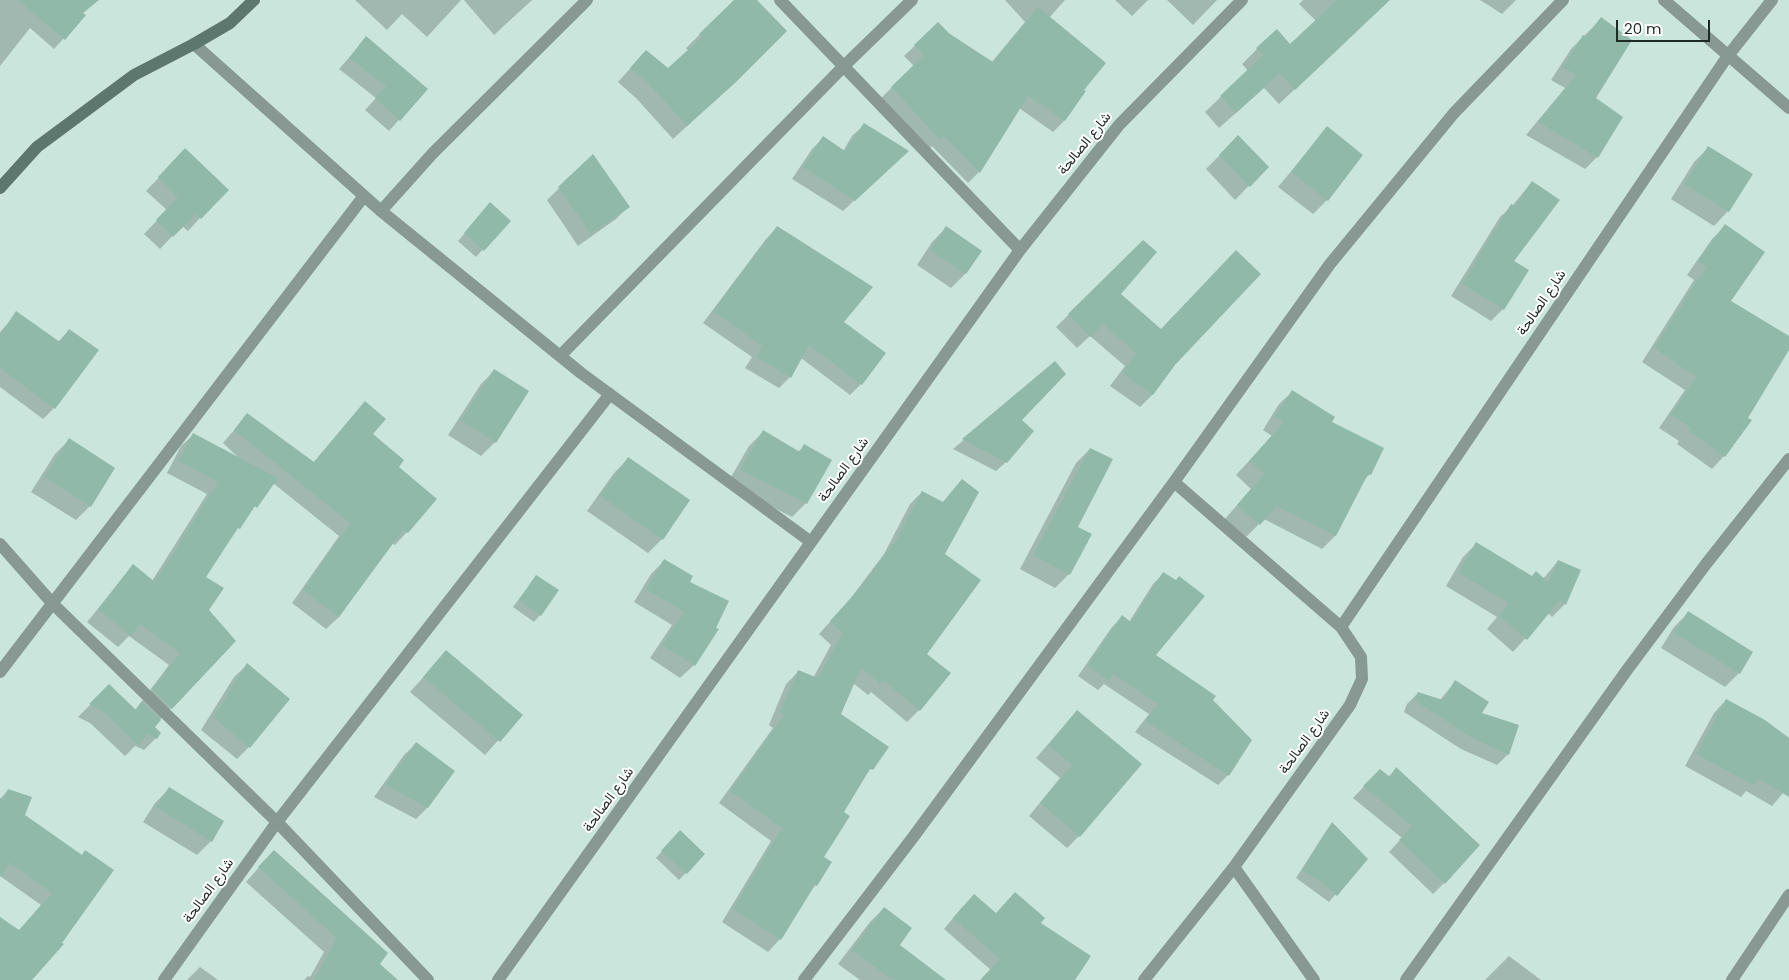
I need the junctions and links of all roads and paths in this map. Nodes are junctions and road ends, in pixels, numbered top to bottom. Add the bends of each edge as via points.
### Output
1 (254, 0) edge
2 (587, 0) edge
3 (780, 0) edge
4 (912, 0) edge
5 (1242, 0) edge
6 (1563, 0) edge
7 (1664, 0) edge
8 (1772, 0) edge
9 (194, 44) junction
10 (1728, 57) junction
11 (844, 66) junction
12 (1789, 108) edge
13 (0, 188) edge
14 (364, 196) junction
15 (381, 211) junction
16 (1020, 250) junction
17 (560, 356) junction
18 (610, 394) junction
19 (1789, 459) edge
20 (1174, 482) junction
21 (811, 542) junction
22 (0, 544) edge
23 (53, 604) junction
24 (1341, 627) junction
25 (0, 672) edge
26 (277, 822) junction
27 (1234, 867) junction
28 (1789, 895) edge
29 (164, 980) edge
30 (428, 980) edge
31 (498, 980) edge
32 (804, 980) edge
33 (1144, 980) edge
34 (1314, 980) edge
35 (1406, 980) edge
36 (1732, 980) edge

1 - 9 street via 230,23
2 - 15 street via 433,153
3 - 11 street
4 - 11 street
5 - 16 street, شارع الصالحة via 1119,125
6 - 20 street via 1454,113 1376,205
7 - 10 street
8 - 10 street, شارع الصالحة
9 - 13 street via 126,81 37,147
9 - 14 street
10 - 12 street
10 - 24 street, شارع الصالحة
11 - 16 street
11 - 17 street
14 - 15 street
14 - 23 street
15 - 17 street
16 - 21 street, شارع الصالحة
17 - 18 street
18 - 21 street
18 - 26 street, شارع الصالحة
19 - 35 street via 1627,670
20 - 24 street, شارع الصالحة
20 - 32 street
21 - 31 street, شارع الصالحة
22 - 23 street
23 - 25 street
23 - 26 street
24 - 27 street, شارع الصالحة via 1361,657 1362,680 1350,705
26 - 29 street, شارع الصالحة
26 - 30 street
27 - 33 street, شارع الصالحة
27 - 34 street
28 - 36 street

